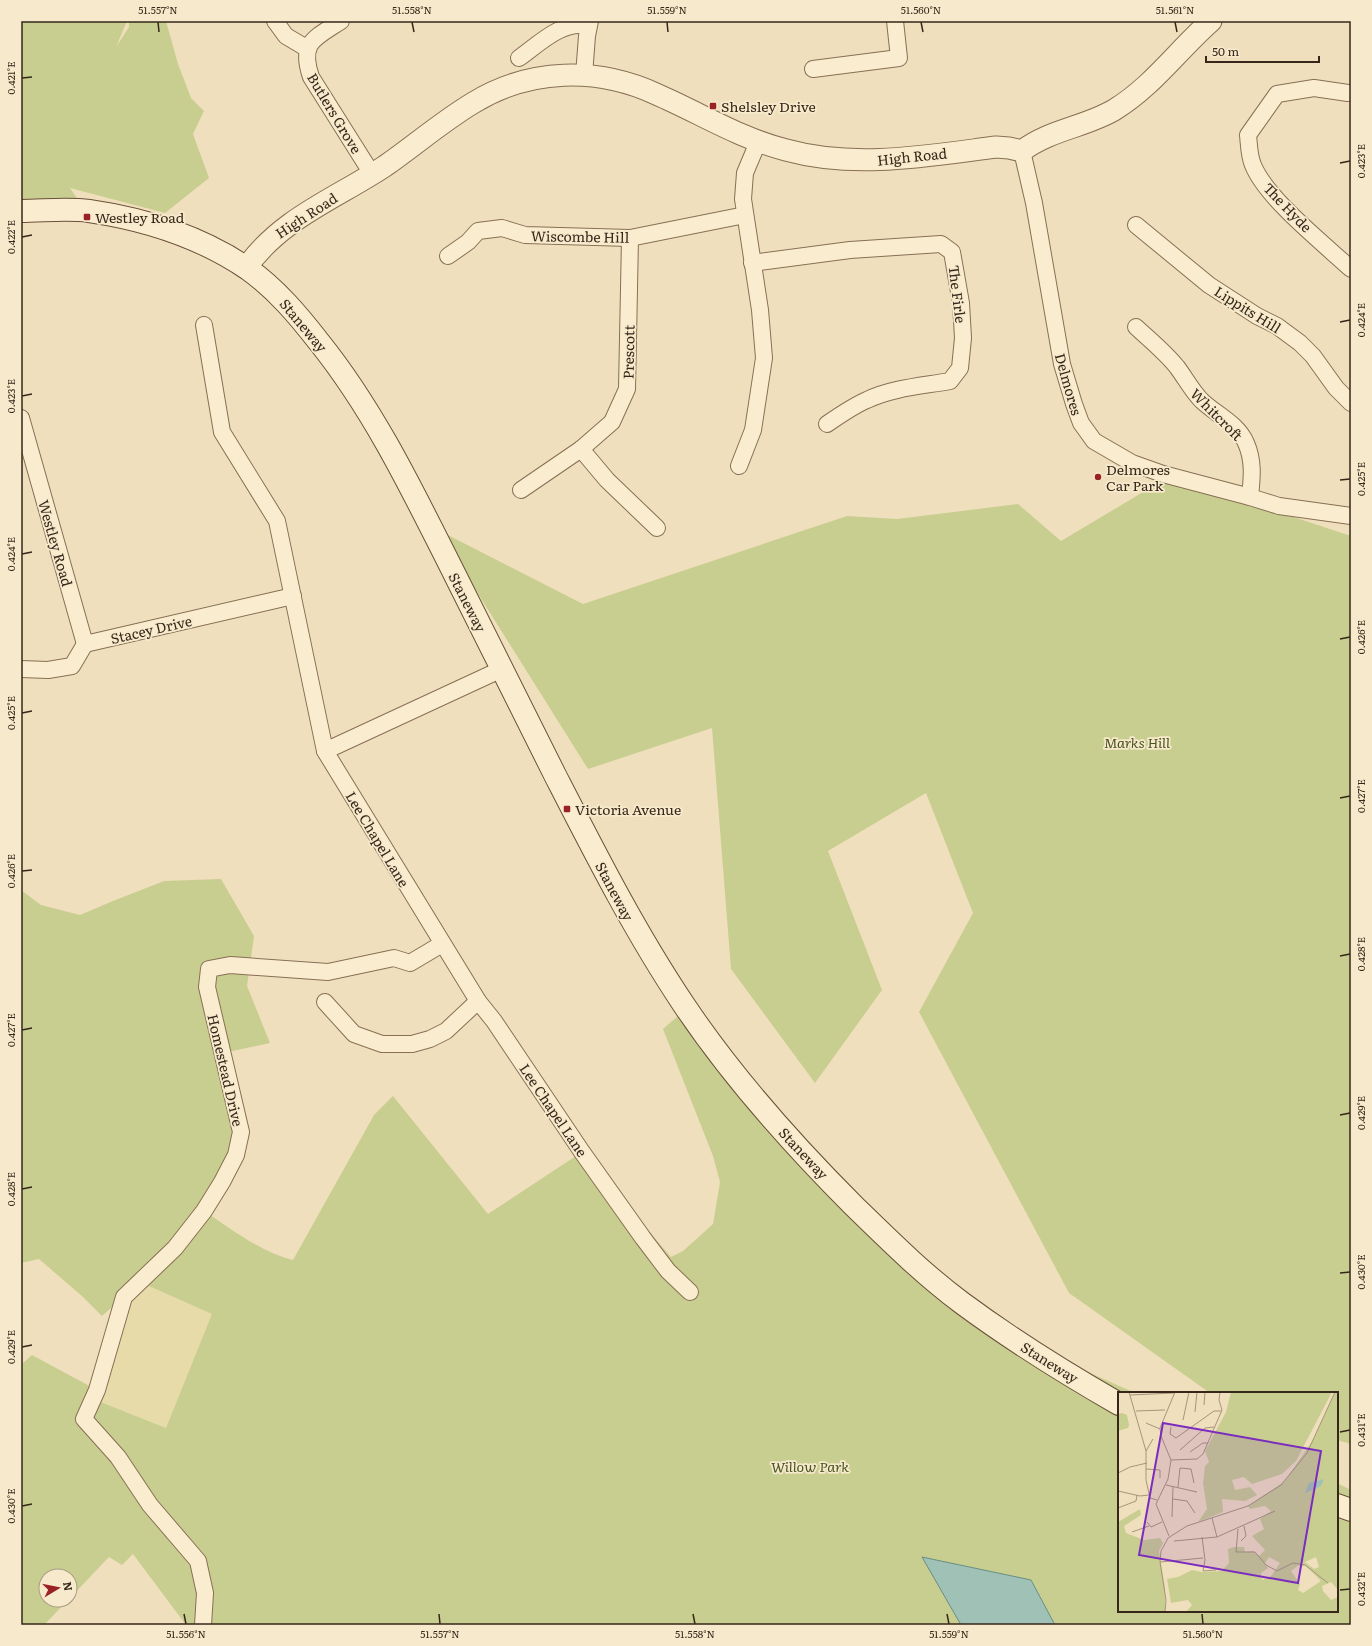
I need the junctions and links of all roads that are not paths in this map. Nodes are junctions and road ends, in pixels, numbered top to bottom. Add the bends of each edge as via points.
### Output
1 (275, 21) edge
2 (341, 21) edge
3 (895, 21) edge
4 (1211, 21) edge
5 (589, 24) edge
6 (308, 49) junction
7 (519, 58) dead end
8 (813, 69) dead end
9 (584, 75) junction
10 (1348, 93) dead end
11 (758, 142) junction
12 (1022, 151) junction
13 (372, 174) junction
14 (21, 211) edge
15 (745, 216) junction
16 (1136, 225) dead end
17 (630, 238) junction
18 (448, 256) dead end
19 (752, 263) junction
20 (246, 268) junction
21 (1351, 269) edge
22 (204, 324) dead end
23 (1136, 327) dead end
24 (1351, 402) edge
25 (21, 418) edge
26 (827, 424) dead end
27 (581, 450) junction
28 (739, 466) dead end
29 (521, 490) dead end
30 (1250, 497) junction
31 (1351, 516) edge
32 (657, 528) dead end
33 (293, 596) junction
34 (85, 644) junction
35 (21, 669) edge
36 (502, 669) junction
37 (326, 751) junction
38 (442, 944) junction
39 (325, 1002) dead end
40 (478, 1002) junction
41 (690, 1292) dead end
42 (1118, 1403) edge
43 (1338, 1505) edge
44 (1351, 1510) edge
45 (203, 1625) edge

1 - 6 street via 286,36
2 - 6 street via 316,38
3 - 8 street via 899,58
4 - 12 street via 1152,81 1127,101 1100,117 1040,140
5 - 7 street via 564,27
5 - 9 street
6 - 13 street, Butlers Grove via 306,62 311,76
9 - 11 street, High Road via 620,81 646,89
9 - 13 street, High Road via 542,76 488,94
10 - 21 street, The Hyde via 1314,88 1277,94 1248,135 1252,164 1265,186
11 - 12 street, High Road via 802,154 863,160 906,158 996,147
11 - 15 street via 744,179
12 - 30 street, Delmores via 1034,203 1062,364 1081,423 1094,441 1132,463
13 - 20 street, High Road via 282,229 266,243
14 - 20 main road via 85,210 144,222 192,240
15 - 17 street, Wiscombe Hill
15 - 19 street
16 - 24 street, Lippits Hill via 1209,285 1300,343 1313,356 1336,388
17 - 18 street, Wiscombe Hill via 525,235 502,228 478,231 468,242
17 - 27 street, Prescott via 627,389 612,422
19 - 26 street, The Firle via 850,250 941,244 952,252 961,303 963,338 960,368 950,381 892,391 868,399
19 - 28 street via 760,310 764,358 753,430
20 - 36 main road, Staneway via 298,315 359,397 398,464
22 - 33 street, Lee Chapel Lane via 222,432 278,520
23 - 30 street, Whitcroft via 1178,368 1203,402 1237,429 1246,441 1253,474
25 - 34 street, Westley Road
27 - 29 street, Prescott
27 - 32 street via 607,480
30 - 31 street, Delmores via 1279,506
33 - 34 street, Stacey Drive
33 - 37 street, Lee Chapel Lane
34 - 35 street via 72,666 48,670
36 - 37 street
36 - 42 main road, Staneway via 583,830 638,932 710,1043 763,1109 896,1248 958,1300 1010,1337
37 - 38 street, Lee Chapel Lane
38 - 40 street, Lee Chapel Lane
38 - 45 street, Homestead Drive via 410,963 394,958 328,972 230,965 209,969 207,987 240,1132 236,1155 222,1182 176,1248 124,1297 97,1390 84,1419 118,1457 150,1505 198,1561 205,1593
39 - 40 street via 354,1034 382,1044 412,1044 446,1031
40 - 41 street, Lee Chapel Lane via 494,1021 642,1238 668,1271
43 - 44 main road

